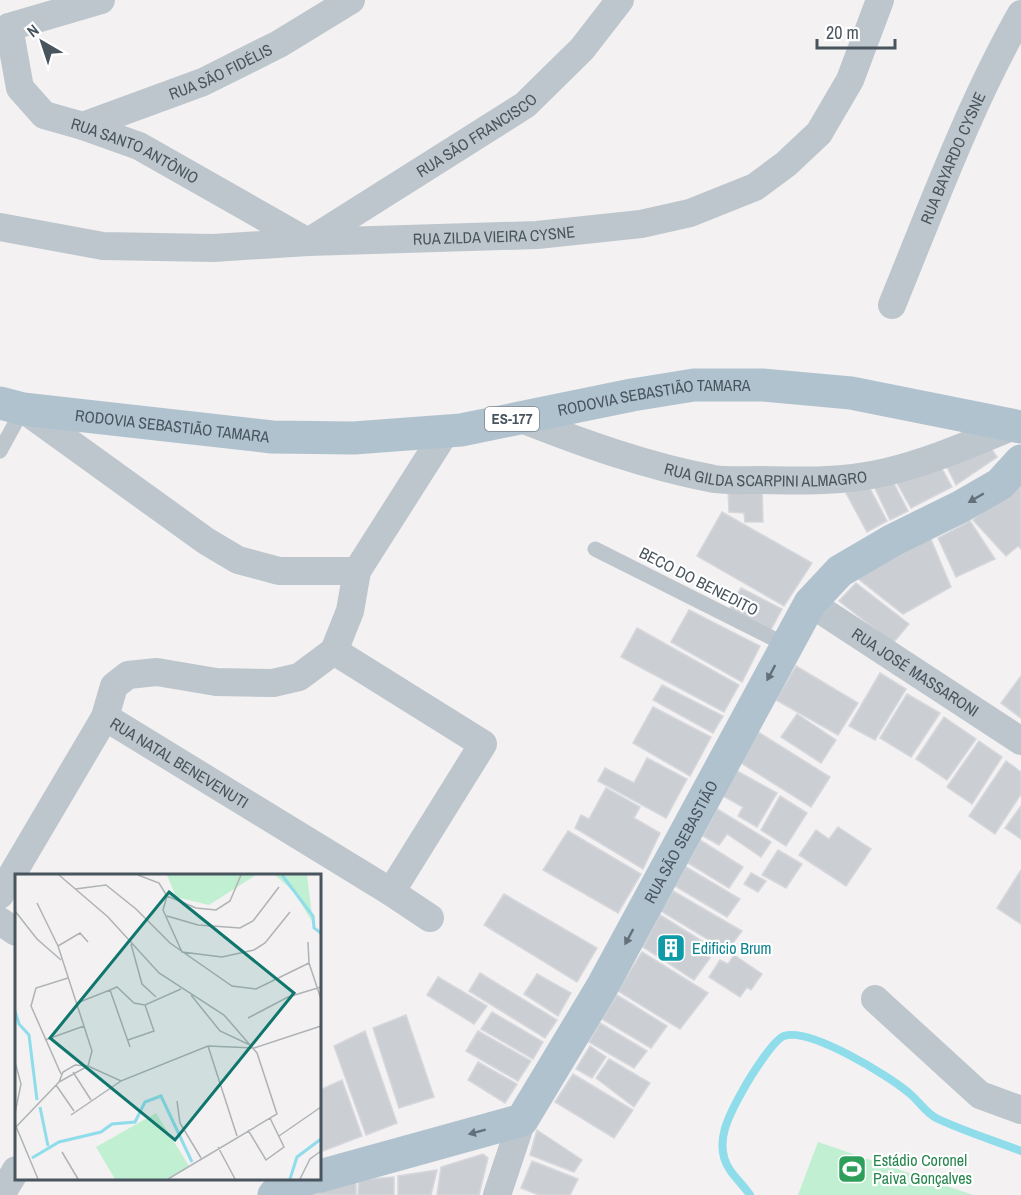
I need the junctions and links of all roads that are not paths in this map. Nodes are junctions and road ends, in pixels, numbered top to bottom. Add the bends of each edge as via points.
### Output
1 (101, 0) edge
2 (351, 0) edge
3 (620, 0) edge
4 (880, 0) edge
5 (1021, 14) edge
6 (5, 25) edge
7 (82, 126) junction
8 (0, 227) edge
9 (308, 242) junction
10 (892, 305) dead end
11 (12, 406) edge
12 (519, 418) junction
13 (1018, 427) edge
14 (446, 431) junction
15 (0, 451) edge
16 (1021, 461) edge
17 (595, 549) dead end
18 (357, 571) junction
19 (810, 603) junction
20 (786, 645) junction
21 (334, 651) junction
22 (105, 717) junction
23 (1021, 741) edge
24 (391, 892) junction
25 (0, 896) edge
26 (430, 918) dead end
27 (0, 921) edge
28 (15, 931) edge
29 (875, 999) dead end
30 (1021, 1110) edge
31 (522, 1120) junction
32 (15, 1172) edge
33 (321, 1178) edge
34 (1, 1195) edge
35 (496, 1195) edge

1 - 6 street
2 - 7 street, RUA SÃO FIDÉLIS via 279,44 203,82
3 - 9 street, RUA SÃO FRANCISCO via 582,49 525,105
4 - 9 street, RUA ZILDA VIEIRA CYSNE via 850,80 819,133 755,187 690,213 641,224 537,235
5 - 10 street, RUA BAYARDO CYSNE via 952,156
6 - 7 street, RUA SANTO ANTÔNIO via 20,88 44,115
7 - 9 street, RUA SANTO ANTÔNIO via 140,147
8 - 9 street, RUA ZILDA VIEIRA CYSNE via 103,246 213,248
11 - 14 main road, RODOVIA SEBASTIÃO TAMARA / ES-177 via 273,437 354,438
11 - 15 lane
11 - 18 street via 206,542 238,560 279,571
12 - 13 main road, RODOVIA SEBASTIÃO TAMARA / ES-177 via 693,385 762,385 851,393
12 - 13 street, RUA GILDA SCARPINI ALMAGRO via 647,464 716,479 811,482 887,472
12 - 14 main road, RODOVIA SEBASTIÃO TAMARA / ES-177
14 - 18 street
16 -> 19 main road, RUA SÃO SEBASTIÃO via 1000,484 840,570
17 - 20 lane, BECO DO BENEDITO
18 - 21 street via 350,611
19 - 20 main road, RUA SÃO SEBASTIÃO
19 - 23 street, RUA JOSÉ MASSARONI
20 -> 31 main road, RUA SÃO SEBASTIÃO via 602,987
21 - 22 street via 299,676 273,683 216,682 157,672 128,675 114,686
21 - 24 street via 483,744
22 - 24 street, RUA NATAL BENEVENUTI
22 - 25 street, RUA NATAL BENEVENUTI
24 - 26 street, RUA NATAL BENEVENUTI
27 - 28 street
29 - 30 street via 980,1095
31 -> 33 main road
31 - 35 street
32 - 34 street

